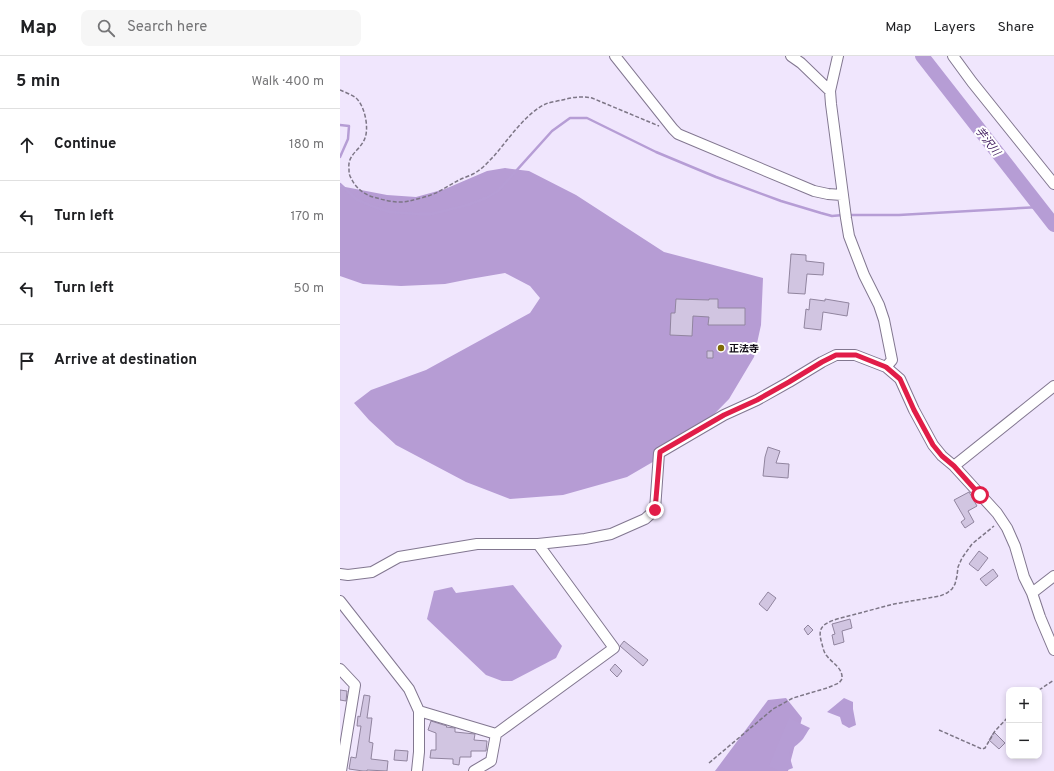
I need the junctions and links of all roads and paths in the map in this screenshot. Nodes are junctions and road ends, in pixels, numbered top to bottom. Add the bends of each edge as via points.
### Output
1 (615, 56) edge
2 (791, 56) edge
3 (838, 56) edge
4 (953, 56) edge
5 (340, 90) edge
6 (830, 90) junction
7 (664, 128) dead end
8 (1054, 184) edge
9 (843, 196) junction
10 (886, 367) junction
11 (1054, 386) edge
12 (954, 466) junction
13 (1002, 521) junction
14 (538, 544) junction
15 (340, 574) edge
16 (1054, 576) edge
17 (1032, 593) junction
18 (340, 601) edge
19 (1054, 650) edge
20 (340, 670) edge
21 (1054, 680) edge
22 (1042, 688) edge
23 (418, 711) junction
24 (345, 718) edge
25 (1006, 719) edge
26 (939, 730) dead end
27 (496, 734) junction
28 (709, 763) dead end
29 (341, 771) edge
30 (417, 771) edge
31 (474, 771) edge

1 - 9 street via 678,134 814,191
2 - 6 street
3 - 6 street
4 - 8 street
5 - 7 path via 357,99 366,120 365,139 353,153 348,164 354,185 370,196 396,202 436,193 478,171 524,121 548,103 573,97 592,98
6 - 9 street
9 - 10 street via 849,236 884,320 892,360
10 - 12 street via 900,379 933,445
10 - 14 street via 856,355 836,355 822,362 660,452 655,510 645,519 611,534
11 - 12 street
12 - 13 street
13 - 17 street via 1015,546 1024,577
13 - 28 path via 972,544 958,567 952,590 947,593 880,607 833,620 822,626 820,637 826,656 841,671 842,679 839,683 793,698 774,709
14 - 15 street via 477,544 399,557 372,572
14 - 27 street via 614,648
16 - 17 street
17 - 19 street
18 - 23 street via 409,689
20 - 24 street via 355,685
21 - 22 path
23 - 27 street
23 - 30 street
24 - 29 street
25 - 26 path via 985,748
27 - 31 street via 490,761

